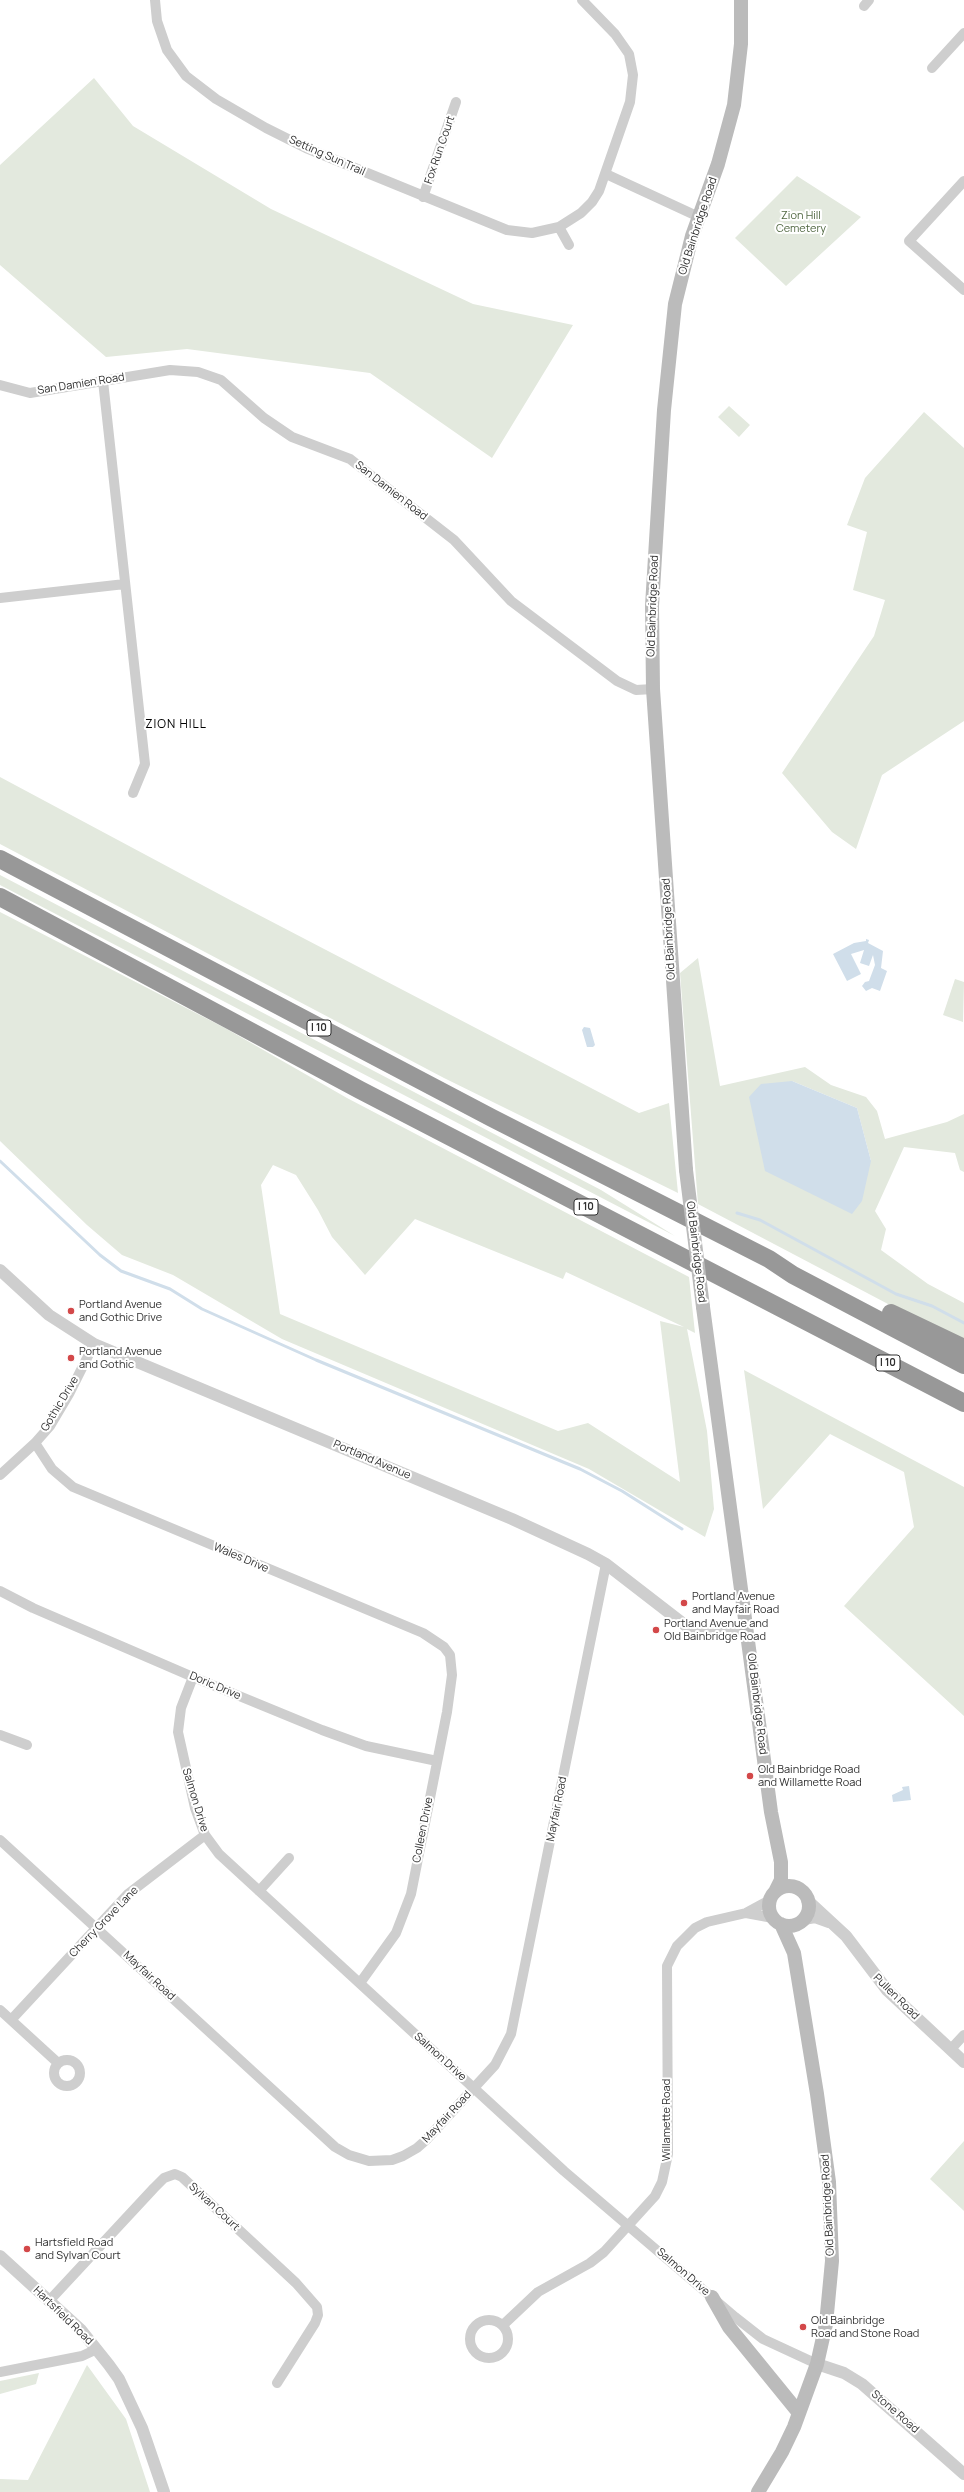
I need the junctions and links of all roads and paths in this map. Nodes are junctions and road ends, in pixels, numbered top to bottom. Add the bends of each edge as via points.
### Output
1 (155, 0) edge
2 (582, 0) edge
3 (741, 0) edge
4 (964, 33) edge
5 (932, 68) dead end
6 (456, 102) dead end
7 (606, 174) junction
8 (964, 181) edge
9 (423, 197) junction
10 (699, 217) junction
11 (559, 227) junction
12 (569, 245) dead end
13 (964, 290) edge
14 (103, 381) junction
15 (0, 385) edge
16 (125, 584) junction
17 (0, 598) edge
18 (653, 689) junction
19 (133, 793) dead end
20 (0, 859) edge
21 (0, 897) edge
22 (769, 1260) junction
23 (0, 1270) edge
24 (94, 1344) junction
25 (964, 1348) edge
26 (964, 1365) edge
27 (964, 1403) edge
28 (35, 1443) junction
29 (0, 1475) edge
30 (606, 1564) junction
31 (0, 1591) edge
32 (747, 1631) junction
33 (452, 1663) joint
34 (193, 1677) junction
35 (0, 1735) edge
36 (27, 1745) dead end
37 (437, 1761) junction
38 (205, 1835) junction
39 (0, 1840) edge
40 (289, 1858) dead end
41 (781, 1862) junction
42 (794, 1887) junction
43 (259, 1891) junction
44 (773, 1896) junction
45 (808, 1900) junction
46 (746, 1913) junction
47 (777, 1921) junction
48 (802, 1921) junction
49 (836, 1925) junction
50 (97, 1928) junction
51 (794, 1953) junction
52 (360, 1983) junction
53 (0, 2010) edge
54 (11, 2020) junction
55 (964, 2035) edge
56 (951, 2049) junction
57 (964, 2062) edge
58 (58, 2063) dead end
59 (474, 2088) junction
60 (628, 2225) junction
61 (0, 2256) edge
62 (712, 2297) junction
63 (49, 2301) junction
64 (503, 2326) dead end
65 (97, 2349) junction
66 (817, 2364) junction
67 (0, 2372) edge
68 (277, 2383) dead end
69 (799, 2413) junction
70 (964, 2474) edge
71 (164, 2492) edge
72 (758, 2492) edge

1 - 9 street, Setting Sun Trail via 157,22 167,50 176,65 196,86 266,128
2 - 7 street, Setting Sun Trail via 624,45 632,70 630,102
3 - 10 main road, Old Bainbridge Road via 741,44 734,105 718,164
4 - 5 street
6 - 9 street, Fox Run Court
7 - 10 street
7 - 11 street, Setting Sun Trail via 592,202 581,213
8 - 13 street via 909,241
9 - 11 street, Setting Sun Trail via 507,230 532,233
10 - 18 main road, Old Bainbridge Road via 680,276 671,330 654,563
11 - 12 street
14 - 15 street, San Damien Road via 30,393
14 - 16 street
14 - 18 street, San Damien Road via 170,370 198,372 221,380 264,418 292,437 350,458 454,540 512,601 617,681 636,690
16 - 17 street
16 - 19 street via 145,764
18 - 32 main road, Old Bainbridge Road, bridge via 686,1170
20 - 22 highway, I 10 via 478,1111
21 - 27 highway, I 10 via 360,1090
22 - 25 highway via 798,1265
22 - 26 highway, I 10
23 - 24 street, Portland Avenue via 49,1315
24 - 28 street, Gothic Drive via 50,1426
24 - 30 street, Portland Avenue via 512,1518
28 - 29 street, Gothic Drive
28 - 33 street, Wales Drive via 52,1469 73,1487 423,1633 444,1647
30 - 32 street, Portland Avenue via 694,1632 713,1635
30 - 59 street, Mayfair Road via 515,2020 503,2052
31 - 34 street, Doric Drive via 33,1608
32 - 41 main road, Old Bainbridge Road via 771,1812
33 - 37 street, Colleen Drive
34 - 37 street, Doric Drive via 366,1746
34 - 38 street, Salmon Drive via 181,1708 178,1732 195,1808
35 - 36 street
37 - 52 street, Colleen Drive via 405,1914 385,1951
38 - 43 street, Salmon Drive via 219,1854
38 - 50 street, Cherry Grove Lane via 128,1894
39 - 50 street, Mayfair Road
40 - 43 street
41 - 42 main road, Old Bainbridge Road
41 - 44 main road, Old Bainbridge Road via 781,1880
42 - 44 main road via 784,1887
42 - 45 main road
43 - 52 street, Salmon Drive
44 - 46 street, Willamette Road
44 - 47 main road via 769,1906
45 - 48 main road via 808,1910
45 - 49 street, Pullen Road
46 - 47 street, Willamette Road
46 - 60 street, Willamette Road via 707,1922 695,1928 677,1946 667,1966 667,2159 662,2182 655,2196
47 - 48 main road via 790,1926
47 - 51 main road, Old Bainbridge Road
48 - 49 street via 824,1919
48 - 51 main road, Old Bainbridge Road
49 - 56 street, Pullen Road via 876,1978
50 - 54 street, Cherry Grove Lane
50 - 59 street, Mayfair Road via 311,2125 349,2155 369,2161 392,2160 418,2148
51 - 66 main road, Old Bainbridge Road via 824,2140 832,2222 830,2292 823,2344
52 - 59 street, Salmon Drive
53 - 54 street
54 - 58 street
55 - 56 street
56 - 57 street, Pullen Road
59 - 60 street, Salmon Drive
60 - 62 street, Salmon Drive
60 - 64 street, Willamette Road via 590,2263 538,2292
61 - 63 street, Hartsfield Road
62 - 66 street, Salmon Drive via 764,2339
62 - 69 main road via 730,2327
63 - 65 street, Hartsfield Road
63 - 68 street, Sylvan Court via 154,2188 164,2178 175,2174 182,2177 296,2283 317,2307 315,2323
65 - 67 street via 75,2358
65 - 71 street, Hartsfield Road via 119,2379 129,2398
66 - 69 main road, Old Bainbridge Road
66 - 70 street, Stone Road via 844,2373 862,2384
69 - 72 main road, Old Bainbridge Road via 782,2452

